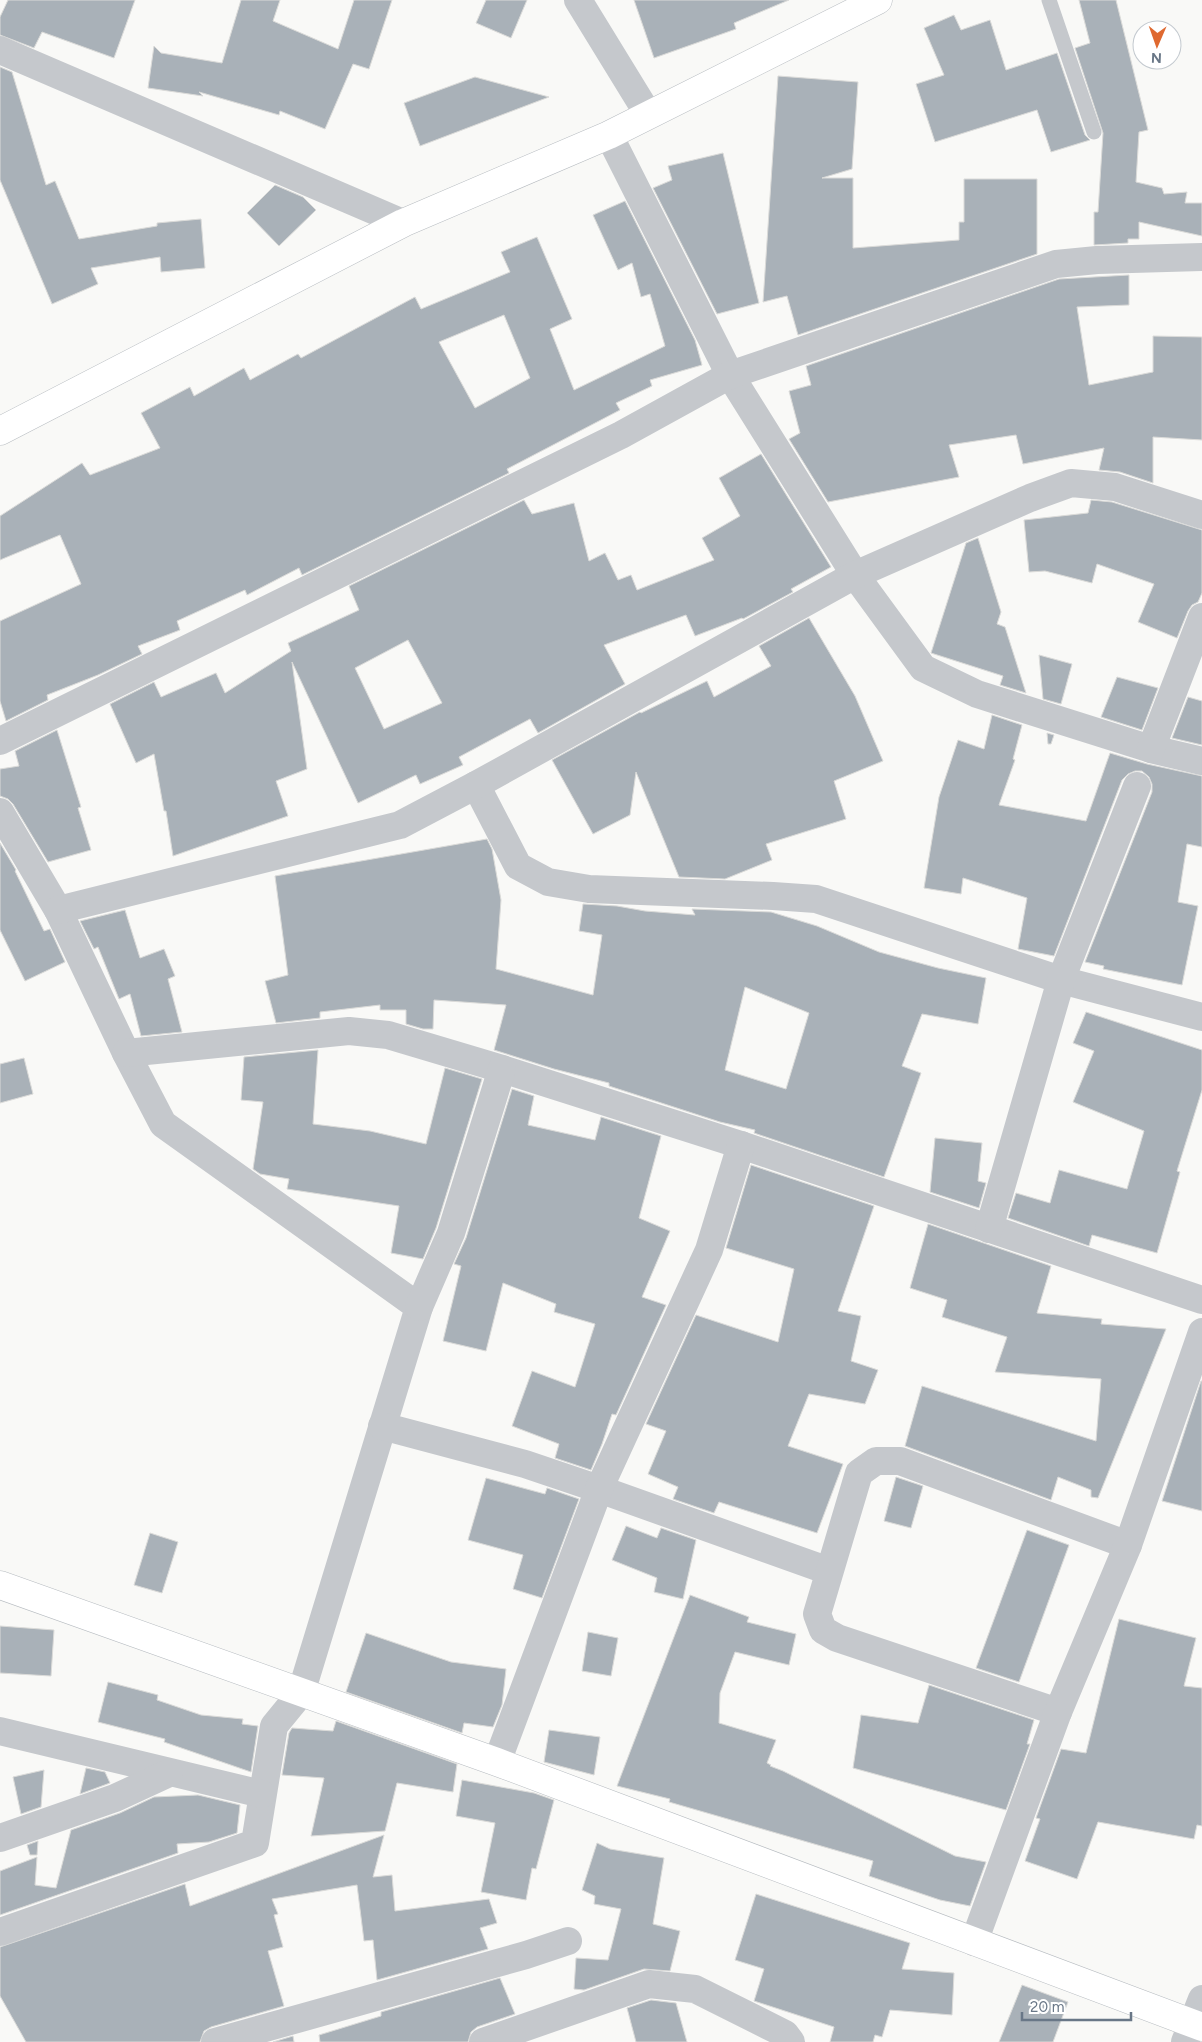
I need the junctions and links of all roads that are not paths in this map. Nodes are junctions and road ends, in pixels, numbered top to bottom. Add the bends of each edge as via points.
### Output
1 (578, 0) edge
2 (878, 0) edge
3 (1049, 0) edge
4 (0, 50) edge
5 (648, 114) junction
6 (1094, 132) dead end
7 (609, 134) junction
8 (403, 222) junction
9 (1202, 258) edge
10 (730, 375) junction
11 (0, 431) edge
12 (1202, 515) edge
13 (855, 575) junction
14 (1202, 617) edge
15 (0, 741) edge
16 (1151, 749) junction
17 (1202, 761) edge
18 (476, 785) junction
19 (1137, 786) dead end
20 (0, 812) edge
21 (58, 910) junction
22 (1061, 980) junction
23 (1202, 1017) edge
24 (126, 1053) junction
25 (502, 1069) junction
26 (741, 1145) junction
27 (989, 1229) junction
28 (1202, 1300) edge
29 (419, 1307) junction
30 (1202, 1332) edge
31 (382, 1426) junction
32 (599, 1489) junction
33 (1128, 1545) junction
34 (829, 1571) junction
35 (0, 1585) edge
36 (301, 1693) junction
37 (1058, 1712) junction
38 (0, 1732) edge
39 (497, 1762) junction
40 (169, 1773) junction
41 (262, 1794) junction
42 (0, 1838) edge
43 (0, 1932) edge
44 (568, 1941) dead end
45 (974, 1942) junction
46 (1195, 2022) edge
47 (788, 2038) edge
48 (215, 2042) edge
49 (483, 2042) edge
50 (760, 2042) edge

1 - 5 street
2 - 5 street
3 - 6 lane
4 - 8 street
5 - 7 street
7 - 8 street
7 - 10 street
8 - 11 street
9 - 10 street via 1056,264
10 - 13 street
10 - 15 street via 620,435
12 - 13 street via 1115,487 1071,484 1030,498
13 - 16 street via 922,668 977,694
13 - 18 street
14 - 16 street
16 - 17 street
18 - 21 street via 400,824
18 - 22 street via 518,866 548,882 589,889 816,899
19 - 22 street
20 - 21 street
21 - 24 street
22 - 23 street
22 - 27 street
24 - 25 street via 349,1031 388,1035
24 - 29 street via 163,1124
25 - 26 street
25 - 29 street via 451,1233
26 - 27 street
26 - 32 street via 709,1250
27 - 28 street
29 - 31 street
30 - 33 street
31 - 32 street via 525,1464
31 - 36 street
32 - 34 street
32 - 39 street
33 - 34 street via 900,1461 876,1461 859,1472
33 - 37 street
34 - 37 street via 817,1614 823,1630 837,1638
35 - 36 street
36 - 39 street
36 - 41 street via 274,1726
37 - 45 street
38 - 40 street
39 - 45 street
40 - 41 street
40 - 42 street via 115,1798
41 - 43 street via 255,1843
44 - 48 street
45 - 46 street
47 - 49 street via 695,1989 649,1984
47 - 50 street

